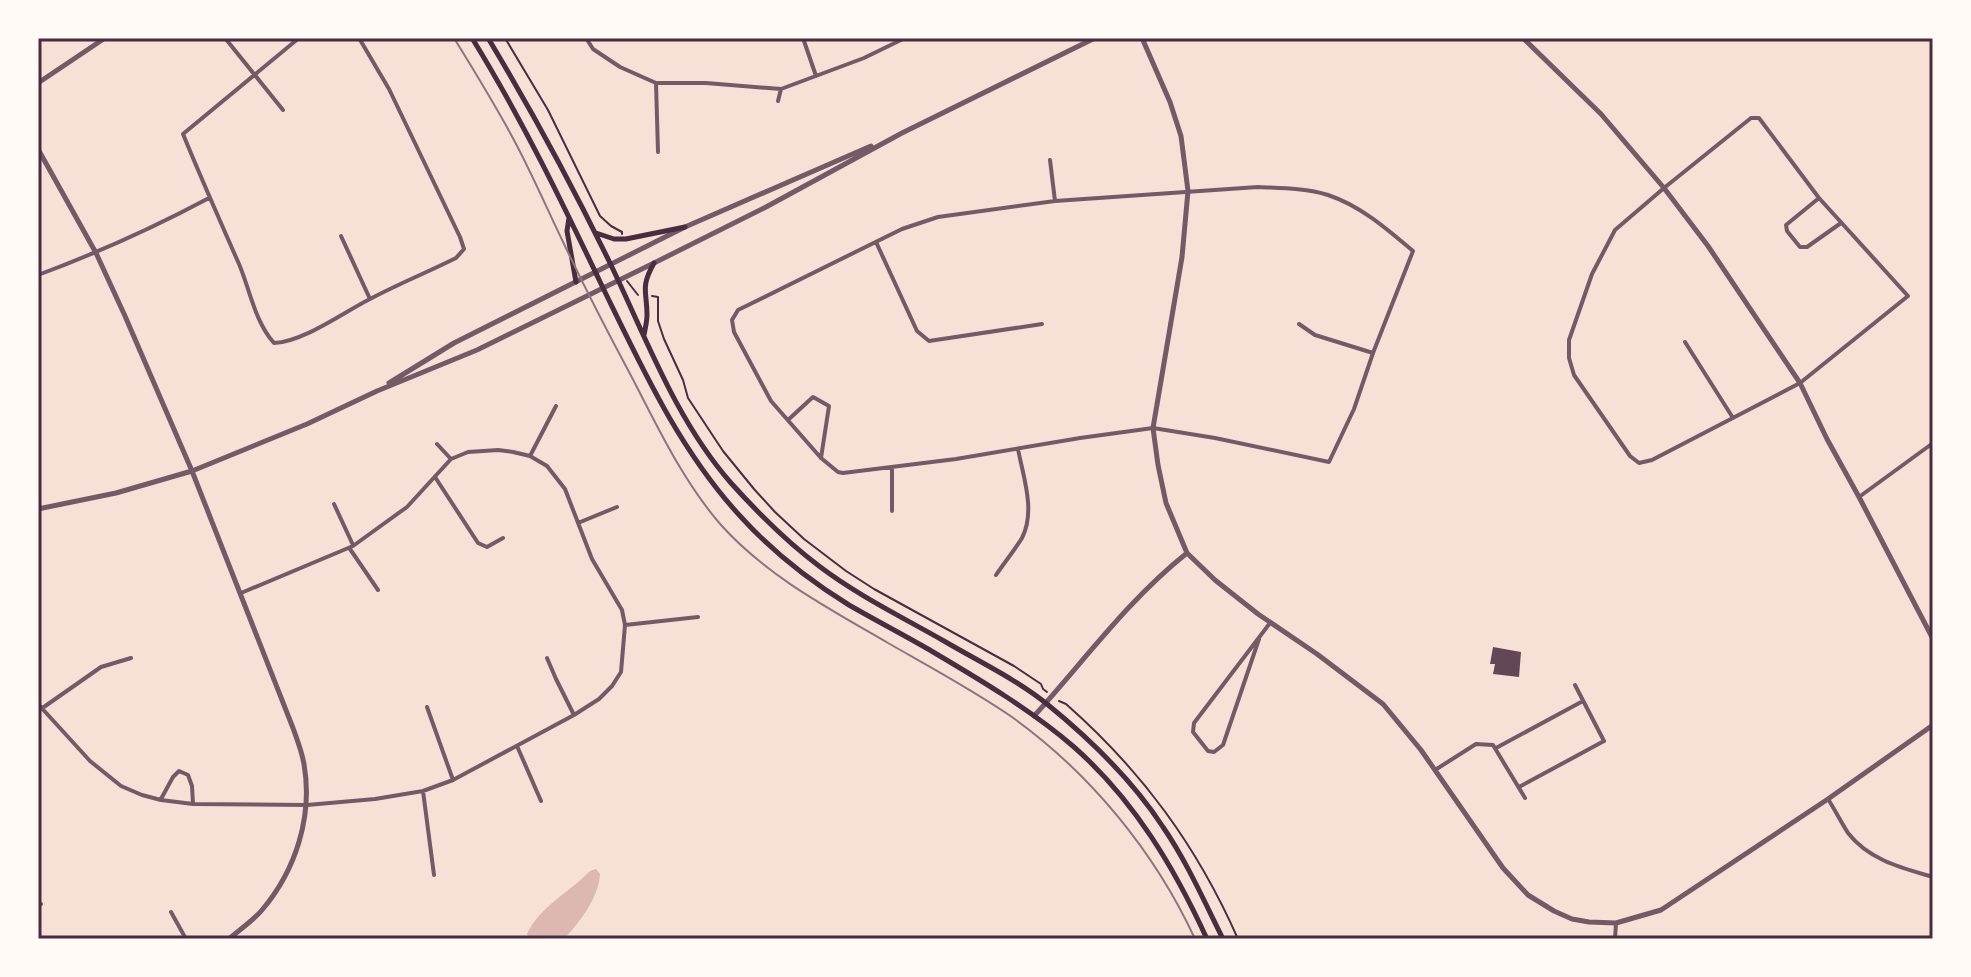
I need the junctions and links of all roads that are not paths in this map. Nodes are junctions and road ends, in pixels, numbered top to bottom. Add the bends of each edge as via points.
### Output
1 (105, 38) edge
2 (225, 38) edge
3 (299, 38) edge
4 (359, 38) edge
5 (472, 38) edge
6 (488, 38) edge
7 (586, 38) edge
8 (803, 38) edge
9 (905, 38) edge
10 (1095, 38) edge
11 (1142, 38) edge
12 (1523, 38) edge
13 (255, 75) junction
14 (816, 76) junction
15 (38, 83) edge
16 (656, 83) junction
17 (781, 89) junction
18 (778, 101) dead end
19 (283, 110) dead end
20 (902, 133) junction
21 (38, 149) edge
22 (658, 152) dead end
23 (1050, 160) dead end
24 (1664, 188) junction
25 (1188, 191) junction
26 (209, 198) junction
27 (1819, 198) junction
28 (1055, 201) junction
29 (569, 217) junction
30 (1841, 223) junction
31 (685, 227) junction
32 (595, 232) junction
33 (341, 236) dead end
34 (876, 242) junction
35 (96, 253) junction
36 (654, 263) junction
37 (610, 264) junction
38 (595, 272) junction
39 (38, 275) edge
40 (618, 281) junction
41 (576, 282) junction
42 (603, 288) junction
43 (370, 299) junction
44 (1042, 324) dead end
45 (1299, 324) dead end
46 (644, 336) junction
47 (1685, 342) dead end
48 (1373, 353) junction
49 (1800, 383) junction
50 (377, 391) junction
51 (556, 406) dead end
52 (1733, 418) junction
53 (787, 421) junction
54 (1153, 428) junction
55 (1933, 443) edge
56 (437, 444) dead end
57 (1018, 449) junction
58 (530, 456) junction
59 (821, 458) junction
60 (451, 459) junction
61 (892, 468) junction
62 (192, 471) junction
63 (435, 477) junction
64 (1859, 497) junction
65 (334, 504) dead end
66 (617, 507) dead end
67 (38, 509) edge
68 (892, 511) dead end
69 (578, 523) junction
70 (503, 538) dead end
71 (352, 547) junction
72 (1187, 553) junction
73 (996, 575) dead end
74 (378, 590) dead end
75 (241, 593) junction
76 (698, 617) dead end
77 (1270, 623) junction
78 (625, 625) junction
79 (1259, 639) junction
80 (1933, 639) edge
81 (131, 658) dead end
82 (547, 658) dead end
83 (1575, 685) dead end
84 (1583, 701) junction
85 (1046, 703) junction
86 (40, 706) edge
87 (427, 707) dead end
88 (574, 715) junction
89 (1034, 716) junction
90 (1933, 725) edge
91 (517, 746) junction
92 (1496, 748) junction
93 (1435, 770) junction
94 (453, 780) junction
95 (1519, 787) junction
96 (423, 791) junction
97 (1525, 798) dead end
98 (1828, 799) junction
99 (161, 800) junction
100 (541, 801) dead end
101 (193, 804) junction
102 (307, 805) junction
103 (434, 875) dead end
104 (1933, 877) edge
105 (171, 912) dead end
106 (1616, 923) junction
107 (186, 939) edge
108 (229, 939) edge
109 (1207, 939) edge
110 (1223, 939) edge
111 (1615, 939) edge

1 - 15 street
2 - 13 street
3 - 13 street
4 - 43 street via 389,89 464,249 456,258
5 - 29 main road
6 - 32 main road
7 - 16 street via 620,67
8 - 14 street
9 - 14 street
10 - 20 street
11 - 25 street via 1181,136
12 - 24 street via 1601,114
13 - 19 street
13 - 26 street via 183,134
14 - 17 street
16 - 17 street
16 - 22 street
17 - 18 street
20 - 31 street
20 - 36 street
21 - 35 street
23 - 28 street
24 - 27 street via 1751,118 1759,118
24 - 49 street
24 - 52 street via 1615,230 1592,274 1569,340 1574,375 1639,463
25 - 28 street
25 - 48 street via 1258,187 1328,195 1370,216 1413,251
25 - 54 street
26 - 35 street
26 - 43 street via 265,333 274,343
27 - 30 street
27 - 30 street via 1785,228 1800,247
28 - 34 street via 938,217
29 - 38 main road
29 - 41 main road
30 - 49 street via 1908,296
31 - 32 main road via 622,240
31 - 37 street
32 - 37 main road
33 - 43 street
34 - 44 street via 917,331 929,341
34 - 53 street via 738,310 732,320 753,369
35 - 39 street
35 - 62 street
36 - 40 street
36 - 46 main road via 645,282
37 - 38 street
37 - 40 main road
38 - 41 street
38 - 42 main road
40 - 42 street
40 - 46 main road
41 - 50 street via 454,343
42 - 50 street via 477,350
42 - 89 main road via 665,412 742,518 809,578
45 - 48 street via 1315,335
46 - 85 main road via 711,458 775,530 821,568
47 - 52 street
48 - 54 street via 1329,462
49 - 52 street
49 - 64 street
50 - 62 street
51 - 58 street
53 - 59 street
53 - 59 street via 813,397 829,406
54 - 57 street
54 - 72 street via 1166,503
55 - 64 street
56 - 60 street
57 - 61 street
57 - 73 street via 1029,515 1023,535
58 - 60 street via 498,450
58 - 69 street via 547,466 565,489
59 - 61 street via 838,472
60 - 63 street
61 - 68 street
62 - 67 street
62 - 75 street
63 - 70 street via 478,543 487,547
63 - 71 street via 407,507
64 - 80 street
65 - 71 street
66 - 69 street
69 - 78 street
71 - 74 street
71 - 75 street
72 - 77 street
72 - 85 street via 1136,598
75 - 102 street via 304,762
76 - 78 street
77 - 79 street
77 - 93 street via 1383,704
78 - 88 street via 621,672 599,699
79 - 79 street via 1194,723 1193,732 1208,751 1223,745
81 - 86 street via 101,667
82 - 88 street
83 - 84 street
84 - 92 street
84 - 95 street via 1604,741
85 - 89 street
85 - 110 main road via 1140,795 1196,882
86 - 99 street via 121,786
87 - 94 street
88 - 91 street
89 - 109 main road via 1073,746 1135,813 1182,885
90 - 98 street
91 - 94 street
91 - 100 street
92 - 93 street via 1476,744
92 - 95 street
93 - 106 street via 1528,895 1572,919
94 - 96 street
95 - 97 street
96 - 102 street
96 - 103 street
98 - 104 street via 1869,853
98 - 106 street via 1670,906
99 - 101 street
99 - 101 street via 179,771 188,775
101 - 102 street
102 - 108 street via 288,872 261,912
105 - 107 street
106 - 111 street

